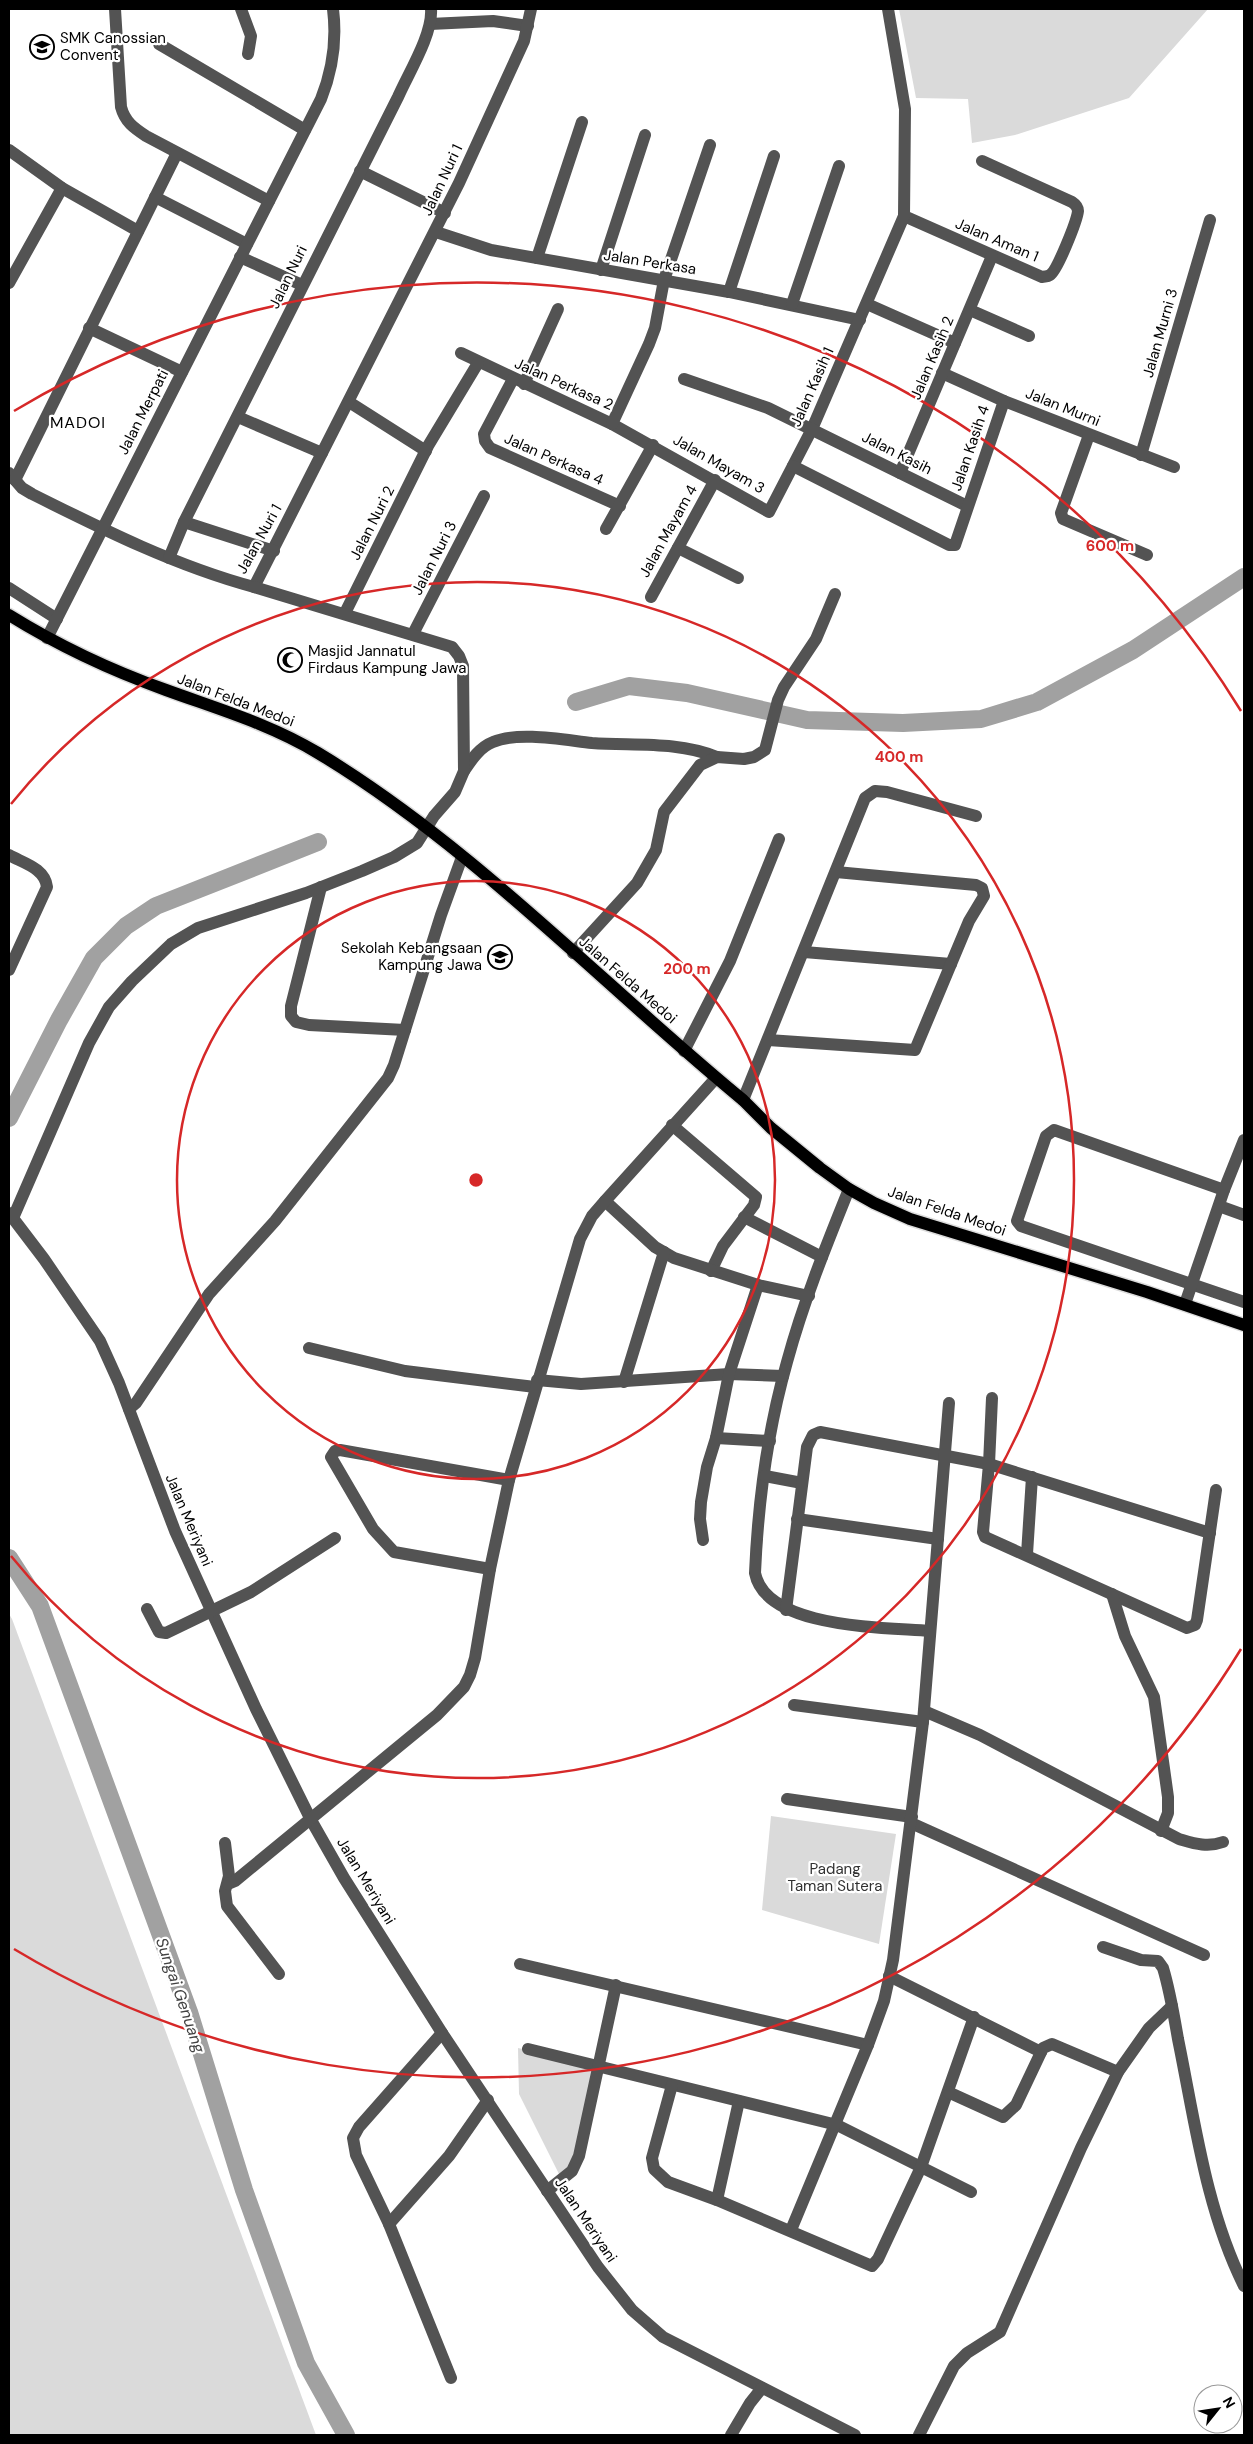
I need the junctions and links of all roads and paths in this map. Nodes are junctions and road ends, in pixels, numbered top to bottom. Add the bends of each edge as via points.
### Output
1 (115, 9) edge
2 (241, 9) edge
3 (333, 9) edge
4 (431, 9) edge
5 (530, 9) edge
6 (888, 9) edge
7 (430, 24) junction
8 (528, 26) junction
9 (159, 44) dead end
10 (248, 54) dead end
11 (582, 122) dead end
12 (305, 130) junction
13 (645, 135) dead end
14 (710, 144) dead end
15 (9, 150) edge
16 (177, 153) junction
17 (774, 156) dead end
18 (982, 161) dead end
19 (839, 166) dead end
20 (360, 171) junction
21 (62, 188) junction
22 (155, 197) junction
23 (269, 201) junction
24 (445, 213) junction
25 (904, 216) junction
26 (1210, 220) dead end
27 (138, 231) junction
28 (436, 232) junction
29 (247, 244) junction
30 (992, 256) junction
31 (240, 257) junction
32 (537, 258) junction
33 (601, 270) junction
34 (664, 280) junction
35 (9, 283) edge
36 (302, 285) junction
37 (729, 292) junction
38 (792, 304) junction
39 (867, 304) junction
40 (558, 308) dead end
41 (970, 310) junction
42 (860, 320) junction
43 (89, 328) junction
44 (1029, 336) dead end
45 (955, 343) junction
46 (461, 353) dead end
47 (478, 363) junction
48 (182, 372) junction
49 (942, 373) junction
50 (684, 379) dead end
51 (519, 381) junction
52 (1004, 401) junction
53 (349, 402) junction
54 (238, 417) junction
55 (612, 424) junction
56 (812, 429) junction
57 (1088, 435) junction
58 (653, 444) junction
59 (427, 449) junction
60 (322, 454) junction
61 (1141, 455) junction
62 (793, 466) junction
63 (1174, 467) dead end
64 (900, 473) junction
65 (12, 476) edge
66 (715, 480) junction
67 (484, 496) dead end
68 (620, 506) junction
69 (968, 506) junction
70 (769, 512) joint
71 (184, 522) junction
72 (102, 529) junction
73 (606, 529) dead end
74 (678, 548) junction
75 (274, 551) junction
76 (1147, 555) dead end
77 (169, 558) junction
78 (738, 578) dead end
79 (254, 587) junction
80 (9, 588) edge
81 (835, 594) dead end
82 (651, 597) dead end
83 (345, 613) junction
84 (9, 616) edge
85 (56, 618) junction
86 (413, 634) junction
87 (47, 638) junction
88 (717, 757) junction
89 (464, 771) junction
90 (976, 816) dead end
91 (426, 829) junction
92 (779, 839) dead end
93 (9, 855) edge
94 (462, 857) junction
95 (836, 872) junction
96 (321, 887) junction
97 (804, 952) junction
98 (574, 953) junction
99 (951, 964) junction
100 (9, 970) edge
101 (405, 1030) junction
102 (768, 1040) junction
103 (684, 1051) junction
104 (716, 1078) junction
105 (743, 1100) junction
106 (672, 1125) junction
107 (1244, 1140) edge
108 (848, 1189) junction
109 (1224, 1190) junction
110 (605, 1201) junction
111 (1219, 1206) junction
112 (1244, 1215) edge
113 (11, 1216) edge
114 (744, 1217) junction
115 (664, 1252) junction
116 (822, 1257) junction
117 (711, 1271) junction
118 (1193, 1283) junction
119 (758, 1285) junction
120 (809, 1296) junction
121 (1244, 1302) edge
122 (1185, 1304) junction
123 (1244, 1324) edge
124 (309, 1348) dead end
125 (729, 1374) junction
126 (783, 1376) junction
127 (624, 1382) junction
128 (536, 1383) junction
129 (992, 1398) dead end
130 (949, 1403) dead end
131 (129, 1409) junction
132 (716, 1438) junction
133 (770, 1441) junction
134 (945, 1454) junction
135 (990, 1464) junction
136 (765, 1476) junction
137 (1032, 1477) junction
138 (509, 1480) junction
139 (802, 1483) junction
140 (1216, 1490) dead end
141 (797, 1519) junction
142 (1210, 1533) junction
143 (335, 1538) dead end
144 (938, 1539) junction
145 (703, 1540) dead end
146 (1027, 1554) junction
147 (490, 1569) junction
148 (1112, 1594) junction
149 (147, 1609) dead end
150 (786, 1610) junction
151 (212, 1612) junction
152 (930, 1631) junction
153 (794, 1705) dead end
154 (923, 1716) junction
155 (787, 1799) dead end
156 (311, 1820) junction
157 (912, 1820) junction
158 (1161, 1831) junction
159 (1223, 1842) dead end
160 (225, 1843) dead end
161 (228, 1884) junction
162 (1103, 1947) dead end
163 (1204, 1955) dead end
164 (520, 1964) dead end
165 (279, 1974) dead end
166 (889, 1976) junction
167 (616, 1985) junction
168 (1172, 2006) junction
169 (974, 2017) junction
170 (442, 2033) junction
171 (868, 2045) junction
172 (528, 2049) dead end
173 (1042, 2052) junction
174 (599, 2066) junction
175 (1118, 2072) junction
176 (672, 2085) junction
177 (948, 2092) junction
178 (488, 2100) junction
179 (739, 2101) junction
180 (837, 2125) junction
181 (921, 2167) junction
182 (547, 2191) junction
183 (971, 2192) dead end
184 (717, 2200) junction
185 (389, 2224) junction
186 (791, 2230) junction
187 (1244, 2286) edge
188 (451, 2378) dead end
189 (762, 2388) junction
190 (731, 2435) edge
191 (855, 2435) edge
192 (919, 2435) edge

1 - 16 street via 123,115 133,128
2 - 10 street via 251,36
3 - 12 street, Jalan Merpati via 336,41 331,70
4 - 7 street, Jalan Nuri
5 - 8 street, Jalan Nuri 1
6 - 25 street via 905,109
7 - 8 street via 478,21
7 - 20 street, Jalan Nuri
8 - 24 street, Jalan Nuri 1
9 - 12 street
11 - 32 street
12 - 23 street, Jalan Merpati
13 - 33 street
14 - 34 street
15 - 21 street
16 - 22 street, Jalan Nuri 1
16 - 23 street
17 - 37 street
18 - 30 street, Jalan Aman 1 via 1072,202 1078,212 1055,270 1050,275 1042,276
19 - 38 street
20 - 24 street
20 - 36 street, Jalan Nuri
21 - 27 street
21 - 35 street
22 - 27 street, Jalan Nuri 1
22 - 29 street
23 - 29 street, Jalan Merpati
24 - 28 street, Jalan Nuri 1
25 - 30 street, Jalan Aman 1
25 - 39 street, Jalan Kasih 1
26 - 61 street, Jalan Murni 3
27 - 43 street, Jalan Nuri 1
28 - 32 street, Jalan Perkasa via 491,250
28 - 53 street, Jalan Nuri 1
29 - 31 street, Jalan Merpati
30 - 41 street, Jalan Kasih 2
31 - 36 street
31 - 48 street, Jalan Merpati
32 - 33 street, Jalan Perkasa
33 - 34 street, Jalan Perkasa
34 - 37 street, Jalan Perkasa
34 - 55 street via 655,328
36 - 54 street, Jalan Nuri
37 - 38 street, Jalan Perkasa
38 - 42 street, Jalan Perkasa
39 - 42 street, Jalan Kasih 1
39 - 45 street
40 - 51 street
41 - 44 street
41 - 45 street, Jalan Kasih 2
42 - 56 street, Jalan Kasih 1
43 - 48 street
43 - 65 street, Jalan Nuri 1
45 - 49 street, Jalan Kasih 2
46 - 47 street, Jalan Perkasa 2
47 - 51 street, Jalan Perkasa 2
47 - 59 street, Jalan Nuri 2
48 - 72 street, Jalan Merpati
49 - 52 street, Jalan Murni
49 - 64 street, Jalan Kasih 2
50 - 56 street, Jalan Kasih via 768,408
51 - 55 street, Jalan Perkasa 2
51 - 68 street, Jalan Perkasa 4 via 484,434 490,448
52 - 57 street, Jalan Murni
52 - 69 street, Jalan Kasih 4
53 - 59 street
53 - 60 street, Jalan Nuri 1
54 - 60 street
54 - 71 street, Jalan Nuri
55 - 58 street, Jalan Perkasa 2
56 - 62 street, Jalan Kasih 1
56 - 64 street, Jalan Kasih
57 - 61 street, Jalan Murni
57 - 76 street via 1061,513 1062,519
58 - 66 street, Jalan Mayam 3
58 - 68 street
59 - 83 street, Jalan Nuri 2
60 - 75 street, Jalan Nuri 1
61 - 63 street, Jalan Murni
62 - 69 street, Jalan Kasih 4 via 949,545 955,545
62 - 70 street, Jalan Kasih 1
64 - 69 street, Jalan Kasih
65 - 72 street, Jalan Nuri 1 via 32,494
66 - 70 street, Jalan Mayam 3
66 - 74 street, Jalan Mayam 4
67 - 86 street, Jalan Nuri 3
68 - 73 street
71 - 75 street
71 - 77 street, Jalan Nuri
72 - 77 street, Jalan Nuri 1
72 - 85 street, Jalan Merpati
74 - 78 street
74 - 82 street, Jalan Mayam 4
75 - 79 street, Jalan Nuri 1
77 - 79 street, Jalan Nuri 1
79 - 83 street
80 - 85 street
81 - 88 street via 816,639 778,700 766,750 744,759
83 - 86 street
84 - 87 main road, Jalan Felda Medoi
85 - 87 street, Jalan Merpati
86 - 89 street via 452,647 463,666
87 - 91 main road, Jalan Felda Medoi via 108,668 285,735 349,772
88 - 89 street via 699,750 673,747 553,738 503,739 480,750
88 - 98 street via 700,765 688,778 664,812 656,850 637,883
89 - 91 street via 455,792
90 - 95 street via 887,792 871,792 862,803
91 - 94 main road, Jalan Felda Medoi
91 - 96 street via 417,843 406,851
92 - 103 street via 730,961
93 - 100 street via 41,872 47,887
94 - 98 main road, Jalan Felda Medoi
94 - 101 street
95 - 97 street
95 - 99 street via 979,886 984,896 969,921
96 - 101 street via 290,1016 296,1022 308,1025
96 - 113 street via 198,928 171,944 132,981 109,1007 89,1043
97 - 99 street
97 - 102 street
98 - 103 main road, Jalan Felda Medoi
99 - 102 street via 918,1046 913,1051
101 - 131 street via 394,1066 383,1084 275,1221 209,1294
102 - 105 street
103 - 104 main road, Jalan Felda Medoi
104 - 105 main road, Jalan Felda Medoi
104 - 106 street
105 - 108 main road, Jalan Felda Medoi via 778,1134
106 - 110 street
106 - 114 street via 754,1193 756,1201
107 - 109 street
108 - 116 street
108 - 122 main road, Jalan Felda Medoi via 910,1219
109 - 111 street
109 - 118 street via 1054,1130 1046,1136 1017,1218 1021,1226
110 - 115 street
110 - 128 street via 592,1216 580,1239
111 - 112 street
111 - 118 street
113 - 131 street, Jalan Meriyani via 100,1341
114 - 116 street
114 - 117 street via 723,1246
115 - 117 street
115 - 127 street
116 - 120 street
117 - 119 street
118 - 121 street
118 - 122 street
119 - 120 street
119 - 125 street
120 - 126 street
122 - 123 main road, Jalan Felda Medoi
124 - 128 street via 406,1371
125 - 126 street
125 - 127 street
125 - 132 street
126 - 133 street
127 - 128 street
128 - 138 street
129 - 135 street
130 - 134 street
131 - 151 street, Jalan Meriyani via 167,1512
132 - 133 street
132 - 145 street via 701,1502
133 - 136 street
134 - 135 street
134 - 139 street via 820,1432 808,1442
134 - 144 street
135 - 137 street
135 - 146 street via 984,1534
136 - 139 street
136 - 150 street via 756,1581 764,1593
137 - 142 street
137 - 146 street
138 - 147 street
138 - 147 street via 340,1450 335,1451 331,1458 373,1530 394,1552
139 - 141 street
140 - 142 street
141 - 144 street
141 - 150 street
142 - 148 street via 1197,1620 1191,1627 1182,1626
143 - 151 street via 251,1592
144 - 152 street
146 - 148 street
147 - 156 street via 475,1658 464,1687 436,1715
148 - 158 street via 1125,1636 1154,1697 1168,1798 1168,1813
149 - 151 street via 156,1629 162,1634
150 - 152 street via 830,1622
151 - 156 street, Jalan Meriyani
152 - 154 street
153 - 154 street
154 - 157 street
154 - 158 street via 943,1718 1030,1760
155 - 157 street
156 - 161 street
156 - 170 street, Jalan Meriyani
157 - 163 street
157 - 166 street
158 - 159 street via 1195,1844 1214,1846
160 - 161 street
161 - 165 street via 227,1906
162 - 168 street via 1160,1964
164 - 167 street
166 - 169 street
166 - 171 street
167 - 171 street
167 - 174 street
168 - 175 street via 1149,2028
168 - 187 street via 1201,2156 1234,2266
169 - 173 street
169 - 177 street
170 - 178 street, Jalan Meriyani
170 - 185 street via 354,2134 356,2155
171 - 180 street
172 - 174 street
173 - 175 street via 1046,2045 1060,2046
173 - 177 street via 1016,2104 1003,2117
174 - 176 street
174 - 182 street via 576,2164 568,2175
175 - 192 street via 1003,2326 997,2335 967,2353 954,2366
176 - 179 street
176 - 184 street via 652,2158 654,2169 668,2182
177 - 181 street
178 - 182 street, Jalan Meriyani
178 - 185 street via 449,2156
179 - 180 street
179 - 184 street
180 - 181 street
180 - 186 street
181 - 183 street
181 - 186 street via 875,2265 867,2265
182 - 189 street, Jalan Meriyani via 609,2283 632,2310 663,2337
184 - 186 street
185 - 188 street
189 - 190 street
189 - 191 street, Jalan Meriyani

